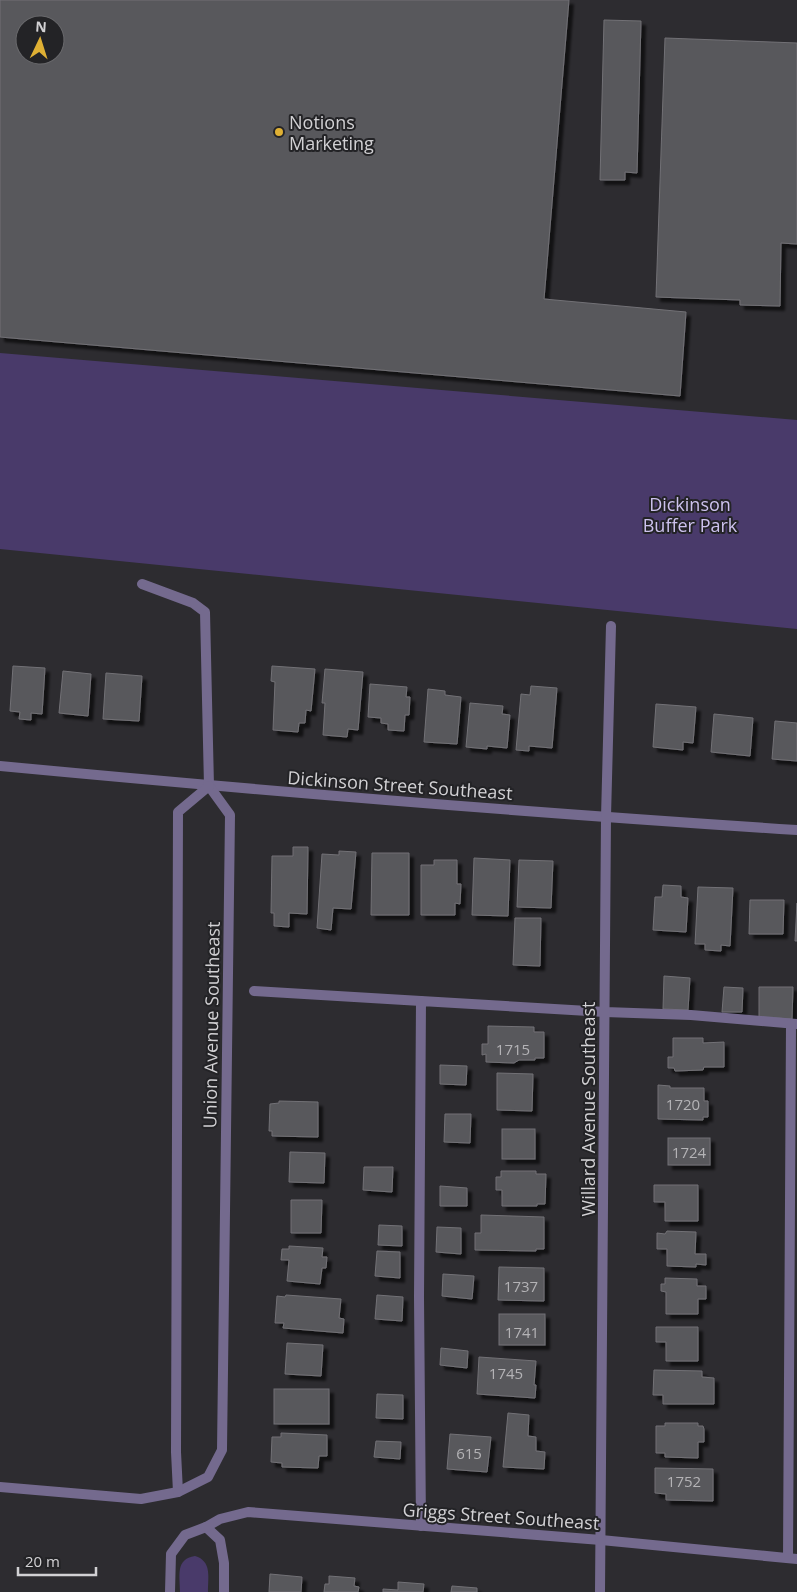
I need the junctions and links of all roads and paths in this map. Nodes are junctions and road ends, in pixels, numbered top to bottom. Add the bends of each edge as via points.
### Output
1 (142, 584) dead end
2 (611, 626) dead end
3 (0, 766) edge
4 (209, 786) junction
5 (606, 817) junction
6 (797, 830) edge
7 (254, 991) dead end
8 (421, 1001) junction
9 (605, 1012) junction
10 (794, 1024) edge
11 (0, 1487) edge
12 (178, 1492) junction
13 (421, 1526) junction
14 (206, 1527) junction
15 (601, 1540) junction
16 (792, 1558) edge
17 (170, 1592) edge
18 (224, 1592) edge
19 (600, 1592) edge

1 - 4 street via 193,603 205,612
2 - 5 street, Willard Avenue Southeast
3 - 4 street, Dickinson Street Southeast
4 - 5 street, Dickinson Street Southeast
4 - 12 street via 178,812
4 - 12 street, Union Avenue Southeast via 230,815 222,1450 208,1477
5 - 6 street, Dickinson Street Southeast
5 - 9 street, Willard Avenue Southeast
7 - 8 street
8 - 9 street
8 - 13 street
9 - 10 street
9 - 15 street, Willard Avenue Southeast
10 - 16 street
11 - 12 street via 141,1499
13 - 14 street, Griggs Street Southeast via 248,1512 220,1519
13 - 15 street, Griggs Street Southeast
14 - 17 street via 185,1534 171,1554
14 - 18 street via 220,1540
15 - 16 street, Griggs Street Southeast
15 - 19 street, Willard Avenue Southeast

